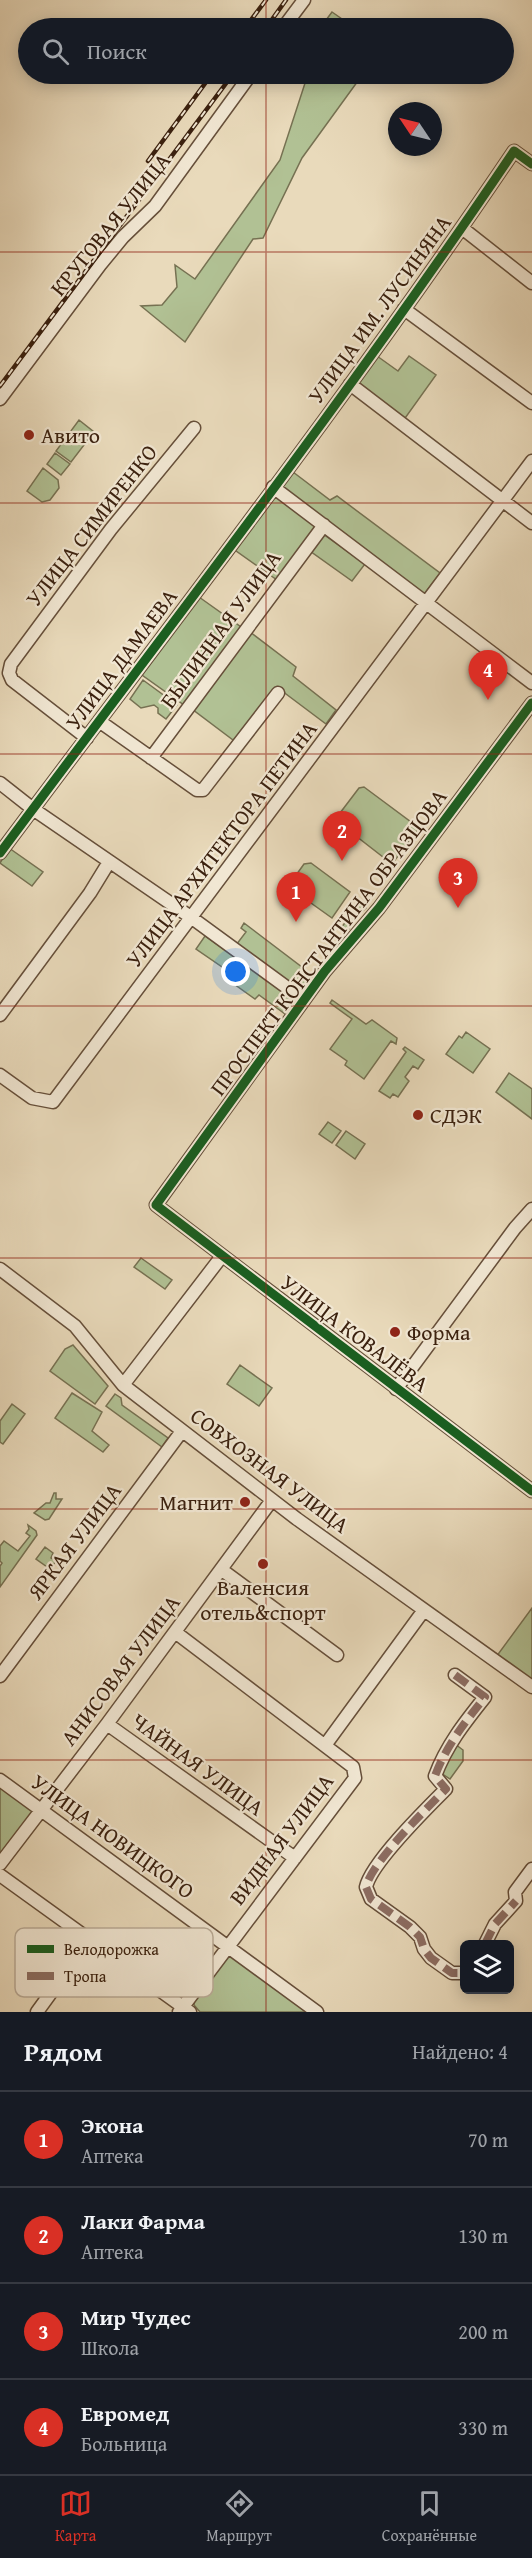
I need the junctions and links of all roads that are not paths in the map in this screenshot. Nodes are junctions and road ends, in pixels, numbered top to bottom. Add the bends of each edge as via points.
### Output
1 (304, 0) edge
2 (290, 18) edge
3 (244, 84) edge
4 (532, 164) edge
5 (462, 228) junction
6 (532, 283) edge
7 (404, 309) junction
8 (350, 384) junction
9 (0, 399) edge
10 (532, 403) edge
11 (194, 428) dead end
12 (532, 461) edge
13 (273, 487) junction
14 (503, 501) junction
15 (532, 523) edge
16 (324, 525) junction
17 (426, 602) junction
18 (532, 683) edge
19 (278, 693) dead end
20 (532, 703) edge
21 (99, 721) junction
22 (87, 738) junction
23 (151, 758) junction
24 (0, 783) edge
25 (33, 809) junction
26 (0, 853) edge
27 (109, 862) junction
28 (192, 918) junction
29 (304, 1000) junction
30 (0, 1015) edge
31 (0, 1075) edge
32 (156, 1205) joint
33 (532, 1209) edge
34 (222, 1256) junction
35 (0, 1269) edge
36 (123, 1385) junction
37 (396, 1389) junction
38 (182, 1431) junction
39 (532, 1491) edge
40 (272, 1500) junction
41 (222, 1570) junction
42 (424, 1610) junction
43 (175, 1632) junction
44 (337, 1655) dead end
45 (455, 1675) dead end
46 (0, 1676) edge
47 (532, 1687) edge
48 (107, 1724) junction
49 (326, 1744) junction
50 (0, 1780) edge
51 (42, 1809) junction
52 (294, 1858) junction
53 (0, 1864) edge
54 (532, 1869) edge
55 (0, 1875) edge
56 (75, 1928) edge
57 (203, 1928) edge
58 (213, 1936) edge
59 (488, 1940) edge
60 (227, 1946) junction
61 (213, 1967) edge
62 (460, 1973) edge
63 (48, 1997) edge
64 (167, 1997) edge
65 (193, 1997) edge
66 (184, 2010) edge
67 (37, 2012) edge
68 (317, 2012) edge

1 - 2 street
3 - 9 street, КРУГОВАЯ УЛИЦА via 155,206 108,255
4 - 5 street, УЛИЦА ИМ. ЛУСИНЯНА via 514,151
5 - 6 street
5 - 7 street, УЛИЦА ИМ. ЛУСИНЯНА
7 - 8 street, УЛИЦА ИМ. ЛУСИНЯНА
7 - 10 street
8 - 13 street, УЛИЦА ИМ. ЛУСИНЯНА
8 - 14 street
11 - 22 street, УЛИЦА СИМИРЕНКО via 111,529 11,664 12,680
12 - 14 street, УЛИЦА АРХИТЕКТОРА ПЕТИНА
13 - 16 street
13 - 21 street, УЛИЦА ДАМАЕВА
14 - 15 street
14 - 17 street, УЛИЦА АРХИТЕКТОРА ПЕТИНА
16 - 17 street
16 - 23 street, БЫЛИННАЯ УЛИЦА
17 - 18 street
17 - 28 street, УЛИЦА АРХИТЕКТОРА ПЕТИНА
19 - 23 street via 203,790 197,790
20 - 29 street, ПРОСПЕКТ КОНСТАНТИНА ОБРАЗЦОВА via 379,908
21 - 22 street, УЛИЦА ДАМАЕВА
21 - 23 street
22 - 25 street, УЛИЦА ДАМАЕВА
24 - 25 street
25 - 26 street, УЛИЦА ДАМАЕВА
25 - 27 street
27 - 28 street
27 - 30 street
28 - 29 street
28 - 31 street, УЛИЦА АРХИТЕКТОРА ПЕТИНА via 53,1102 32,1098
29 - 32 street, ПРОСПЕКТ КОНСТАНТИНА ОБРАЗЦОВА
32 - 34 street, УЛИЦА КОВАЛЁВА
33 - 37 street
34 - 36 street
34 - 37 street, УЛИЦА КОВАЛЁВА
35 - 36 street, СОВХОЗНАЯ УЛИЦА via 75,1326
36 - 38 street, СОВХОЗНАЯ УЛИЦА
37 - 39 street, УЛИЦА КОВАЛЁВА
38 - 40 street, СОВХОЗНАЯ УЛИЦА
38 - 46 street, ЯРКАЯ УЛИЦА
40 - 41 street, АНИСОВАЯ УЛИЦА
40 - 42 street, СОВХОЗНАЯ УЛИЦА
41 - 43 street, АНИСОВАЯ УЛИЦА
41 - 44 street
42 - 47 street, СОВХОЗНАЯ УЛИЦА
42 - 49 street, ВИДНАЯ УЛИЦА
43 - 48 street, АНИСОВАЯ УЛИЦА
43 - 49 street
45 - 62 street via 484,1697 441,1761 435,1776 446,1790 417,1817 371,1874 366,1887 371,1899 420,1937 431,1958 452,1973
48 - 51 street, АНИСОВАЯ УЛИЦА
48 - 52 street, ЧАЙНАЯ УЛИЦА
49 - 52 street, ВИДНАЯ УЛИЦА via 353,1767 355,1778
50 - 51 street, УЛИЦА НОВИЦКОГО
51 - 53 street, АНИСОВАЯ УЛИЦА
51 - 57 street, УЛИЦА НОВИЦКОГО
52 - 60 street, ВИДНАЯ УЛИЦА
54 - 59 street
55 - 56 street
58 - 60 street, УЛИЦА НОВИЦКОГО
60 - 61 street, ВИДНАЯ УЛИЦА
60 - 68 street, УЛИЦА НОВИЦКОГО
63 - 67 street
64 - 66 street
65 - 66 street, ВИДНАЯ УЛИЦА

